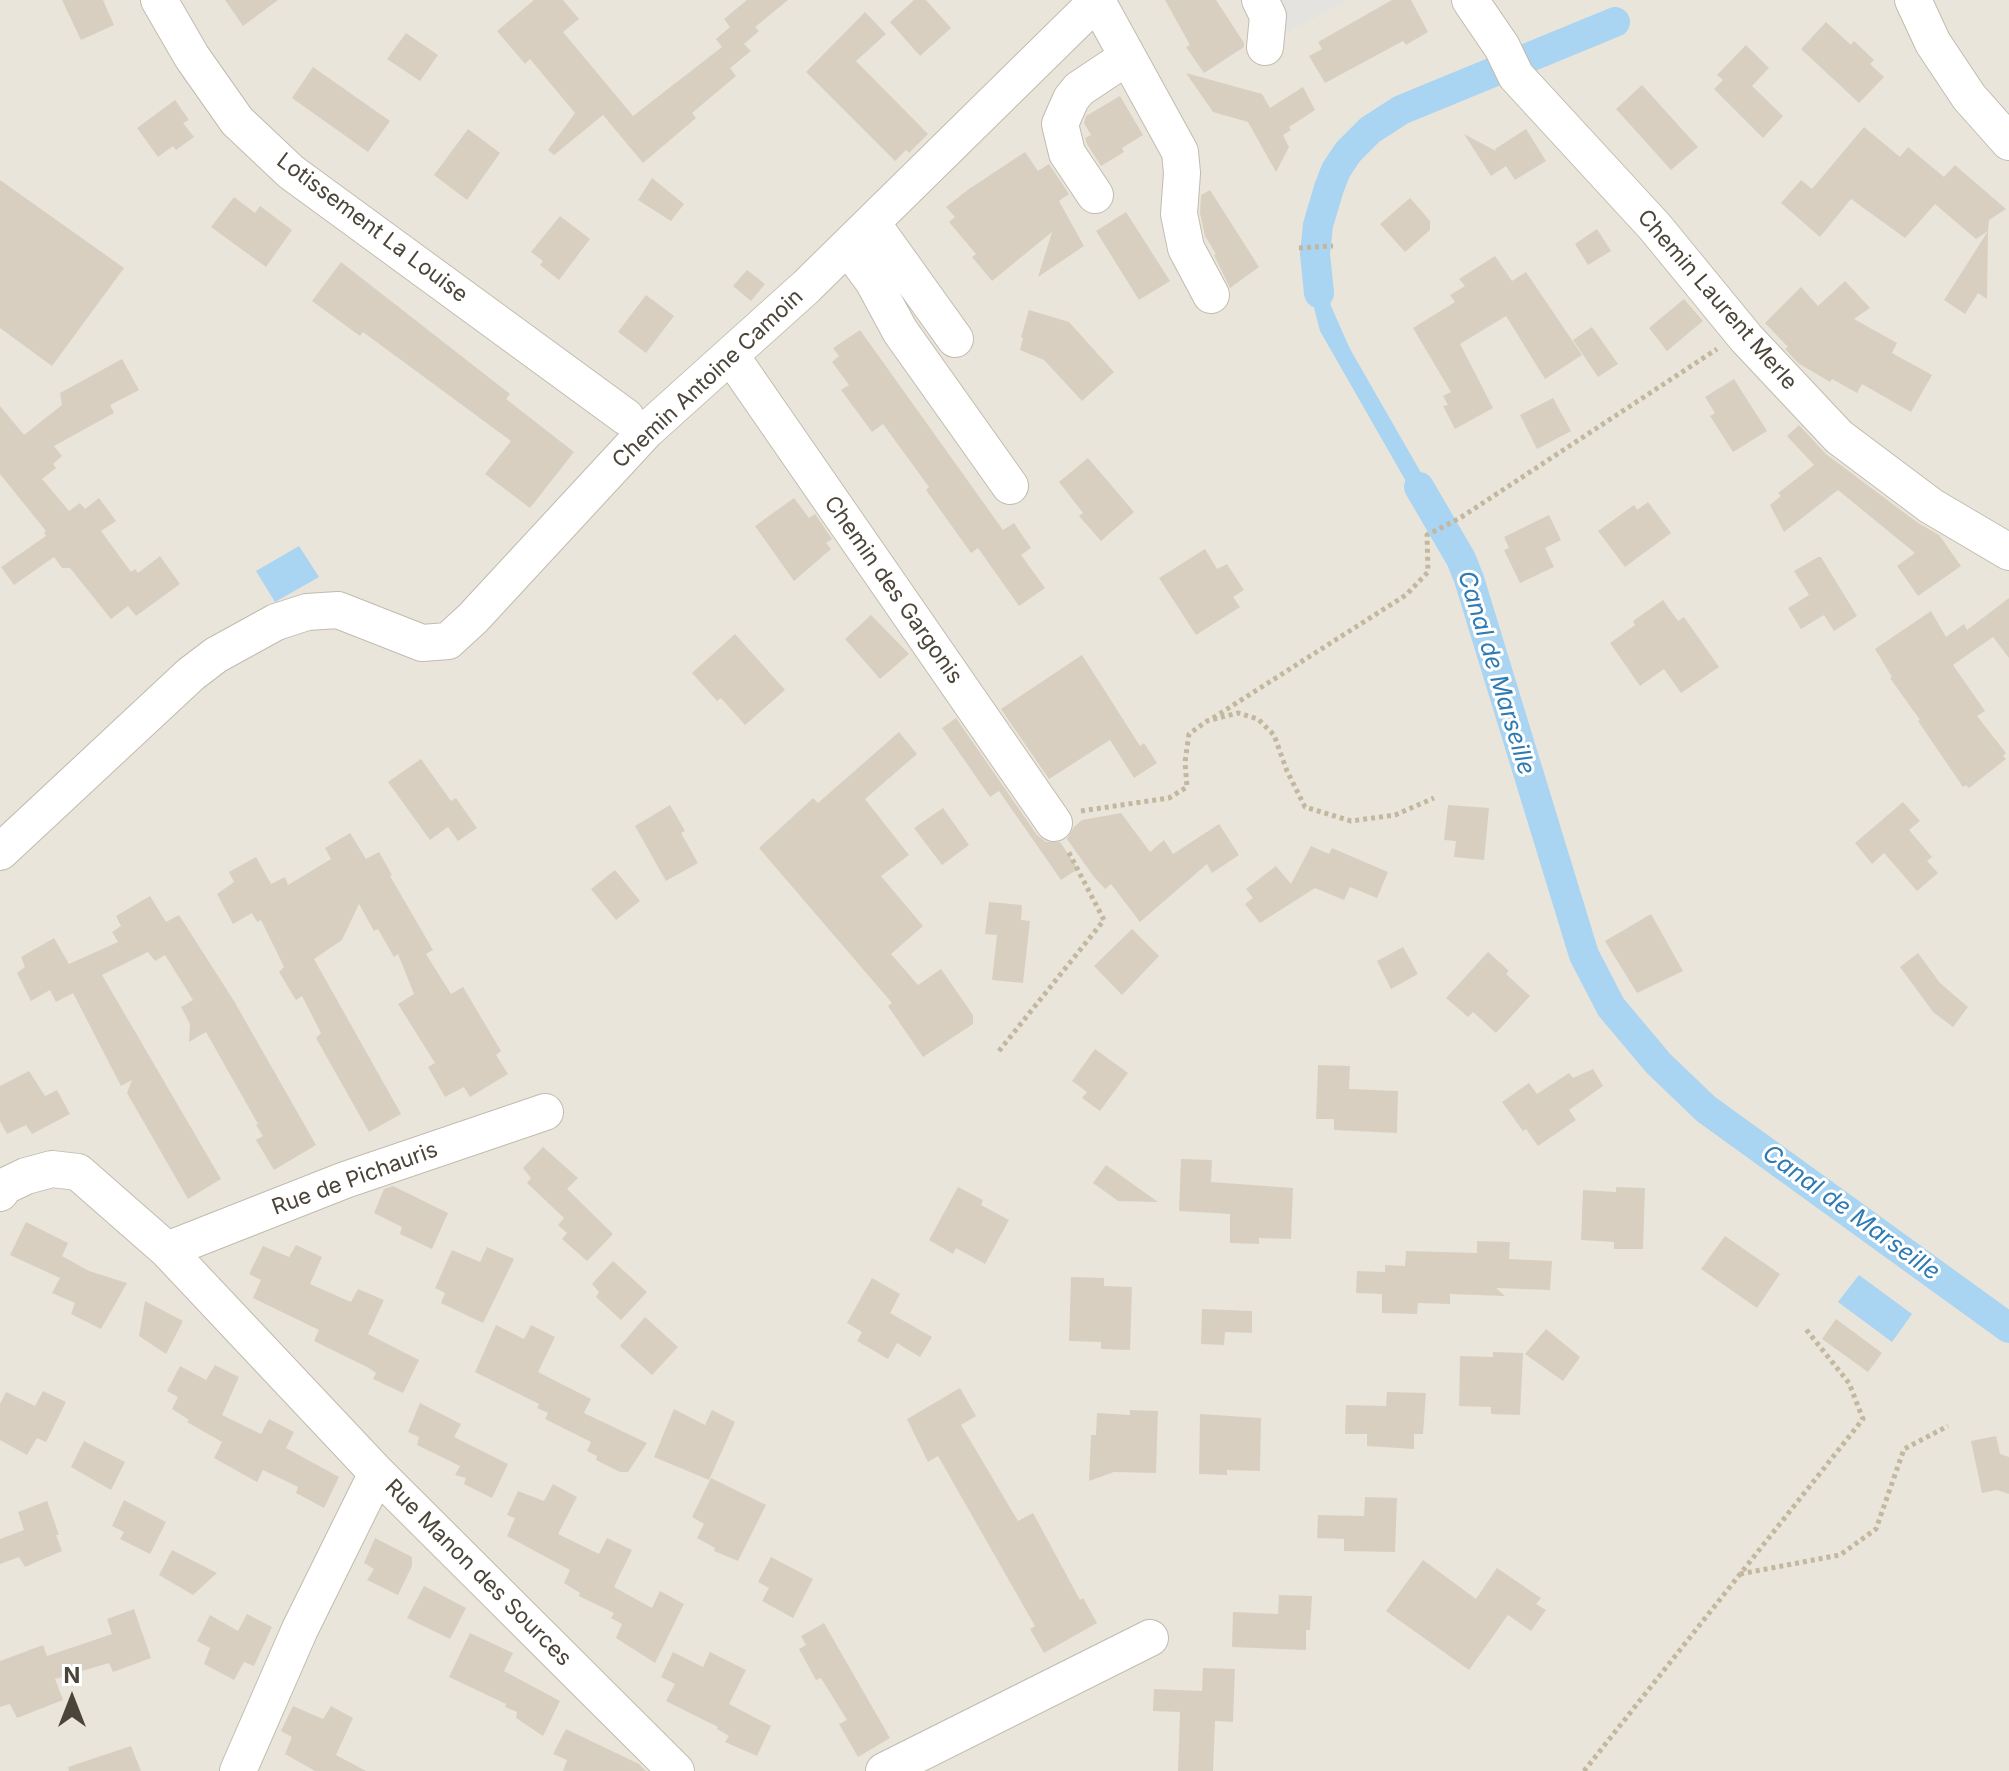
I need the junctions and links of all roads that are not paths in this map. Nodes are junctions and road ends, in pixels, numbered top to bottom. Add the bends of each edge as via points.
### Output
1 (159, 0) edge
2 (1260, 0) edge
3 (1470, 0) edge
4 (1913, 0) edge
5 (1097, 1) edge
6 (1265, 47) dead end
7 (1127, 57) junction
8 (2009, 142) edge
9 (1095, 195) dead end
10 (860, 235) junction
11 (1211, 295) dead end
12 (955, 339) dead end
13 (731, 356) junction
14 (626, 417) dead end
15 (1010, 486) dead end
16 (2009, 552) edge
17 (1054, 823) road end
18 (0, 852) edge
19 (545, 1112) dead end
20 (0, 1193) edge
21 (167, 1250) junction
22 (377, 1473) junction
23 (1150, 1638) dead end
24 (238, 1771) edge
25 (676, 1771) edge
26 (884, 1771) edge

1 - 14 street, Lotissement La Louise via 237,121 291,172
2 - 6 street via 1268,16
3 - 16 street, Chemin Laurent Merle via 1509,62 1742,333 1839,437 1931,506
4 - 8 street via 1933,43 1969,97
5 - 7 street
5 - 10 street, Chemin Antoine Camoin
7 - 9 street via 1079,89 1060,124 1067,153
7 - 11 street via 1180,152 1179,214 1186,248
10 - 12 street
10 - 13 street, Chemin Antoine Camoin
10 - 15 street via 873,281 900,331
13 - 17 street, Chemin des Gargonis
13 - 18 street, Chemin Antoine Camoin via 646,431 448,641 422,643 338,610 276,622 191,674
19 - 21 street, Rue de Pichauris via 345,1180
20 - 21 street via 5,1186 52,1169 78,1172
21 - 22 street
22 - 24 street, Rue Manon des Sources
22 - 25 street, Rue Manon des Sources
23 - 26 street

